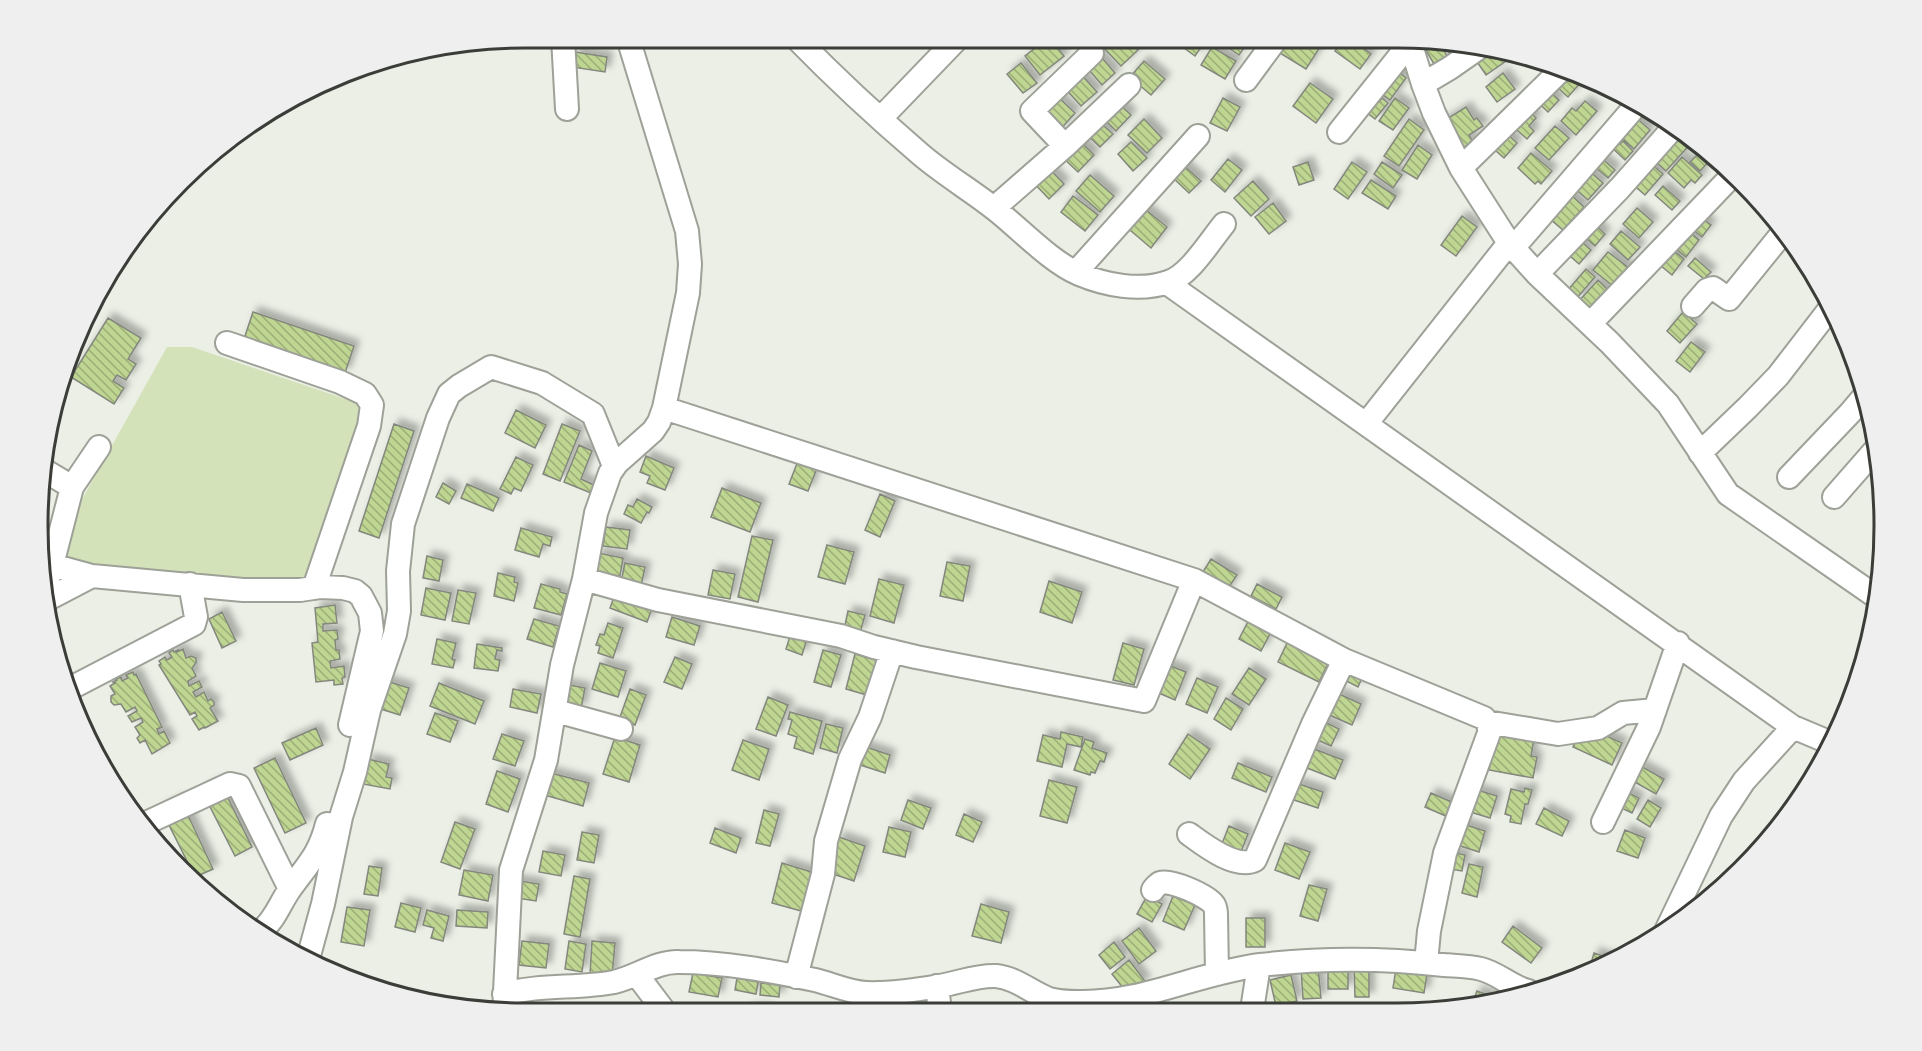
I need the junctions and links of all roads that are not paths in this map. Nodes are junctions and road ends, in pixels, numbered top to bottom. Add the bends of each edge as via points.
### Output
1 (564, 48) edge
2 (631, 48) edge
3 (806, 48) edge
4 (948, 48) edge
5 (1270, 48) edge
6 (1403, 48) edge
7 (1411, 48) edge
8 (1092, 53) dead end
9 (1470, 54) edge
10 (1556, 75) edge
11 (1246, 80) dead end
12 (1423, 84) junction
13 (1129, 85) dead end
14 (567, 109) dead end
15 (1632, 110) edge
16 (881, 118) junction
17 (1339, 132) dead end
18 (1669, 133) edge
19 (1198, 136) dead end
20 (1065, 146) junction
21 (1461, 168) junction
22 (1727, 181) dead end
23 (994, 208) junction
24 (1224, 224) dead end
25 (1778, 239) edge
26 (1511, 245) junction
27 (1076, 272) junction
28 (1538, 274) junction
29 (1167, 283) junction
30 (1693, 306) dead end
31 (1825, 315) edge
32 (1590, 324) junction
33 (227, 343) dead end
34 (1858, 403) edge
35 (664, 408) junction
36 (1366, 424) junction
37 (99, 447) dead end
38 (1700, 453) junction
39 (1869, 457) edge
40 (614, 466) junction
41 (51, 474) edge
42 (1789, 477) dead end
43 (72, 487) junction
44 (1834, 497) dead end
45 (52, 566) junction
46 (50, 572) edge
47 (92, 576) junction
48 (584, 579) junction
49 (1194, 580) junction
50 (190, 584) junction
51 (314, 588) junction
52 (1869, 592) edge
53 (53, 595) edge
54 (1678, 643) junction
55 (892, 651) junction
56 (1344, 660) junction
57 (76, 686) edge
58 (1655, 710) junction
59 (556, 711) junction
60 (1487, 722) junction
61 (1794, 727) junction
62 (621, 729) dead end
63 (1823, 740) edge
64 (151, 821) edge
65 (1604, 822) dead end
66 (1189, 834) dead end
67 (290, 889) junction
68 (1153, 890) dead end
69 (1674, 914) edge
70 (266, 927) edge
71 (310, 952) edge
72 (1426, 963) junction
73 (1259, 965) junction
74 (1217, 974) junction
75 (638, 975) junction
76 (796, 977) junction
77 (938, 986) junction
78 (1517, 988) edge
79 (505, 1002) edge
80 (1148, 1002) edge
81 (504, 1003) edge
82 (658, 1003) edge
83 (939, 1003) edge
84 (1253, 1003) edge

1 - 14 street
2 - 35 street via 687,231 688,293
3 - 16 street
4 - 16 street
5 - 11 street
6 - 17 street
7 - 12 street
8 - 20 street via 1032,111
9 - 12 street
10 - 21 street
12 - 21 street
13 - 20 street
15 - 26 street
16 - 23 street via 920,154
18 - 28 street
19 - 27 street
20 - 23 street
21 - 26 street
22 - 32 street
23 - 27 street
24 - 29 street via 1182,274
25 - 30 street via 1729,299 1713,288
26 - 28 street
26 - 36 street
27 - 29 street via 1119,285
28 - 32 street
29 - 36 street
31 - 38 street via 1778,376
32 - 38 street via 1668,404
33 - 51 street via 340,382 364,394 372,405 369,426
34 - 42 street
35 - 40 street via 653,431
35 - 49 street
36 - 54 street
37 - 43 street
38 - 52 street via 1737,502
39 - 44 street
40 - 48 street via 596,513
40 - 71 street via 593,414 542,383 491,367 449,394 403,524 395,634 369,710
41 - 43 street
43 - 45 street
45 - 46 street
45 - 47 street
47 - 50 street
47 - 53 street
48 - 55 street via 658,600 841,636
48 - 59 street via 562,665
49 - 55 street via 1144,700 1025,680
49 - 56 street
50 - 51 street via 243,590
50 - 57 street via 194,624
51 - 67 street via 355,591 370,613 372,631 321,846
54 - 58 street
54 - 61 street
55 - 76 street via 870,717 850,759 826,841 823,874
56 - 60 street
56 - 66 street via 1255,860 1236,861
58 - 60 street via 1623,713 1598,728 1558,734
58 - 65 street
59 - 62 street
59 - 81 street via 546,760 511,870
60 - 72 street via 1489,733 1440,873
61 - 63 street
61 - 69 street via 1744,781 1721,816
64 - 67 street via 236,784
67 - 70 street
68 - 74 street via 1168,883 1201,895 1216,908
72 - 73 street via 1376,960
72 - 78 street via 1481,969
73 - 74 street
73 - 84 street
74 - 80 street
75 - 76 street via 664,963 679,962
75 - 79 street via 612,982 532,989
75 - 82 street
76 - 77 street via 868,993
77 - 80 street via 990,976 1008,978 1044,997 1061,1001
77 - 83 street

